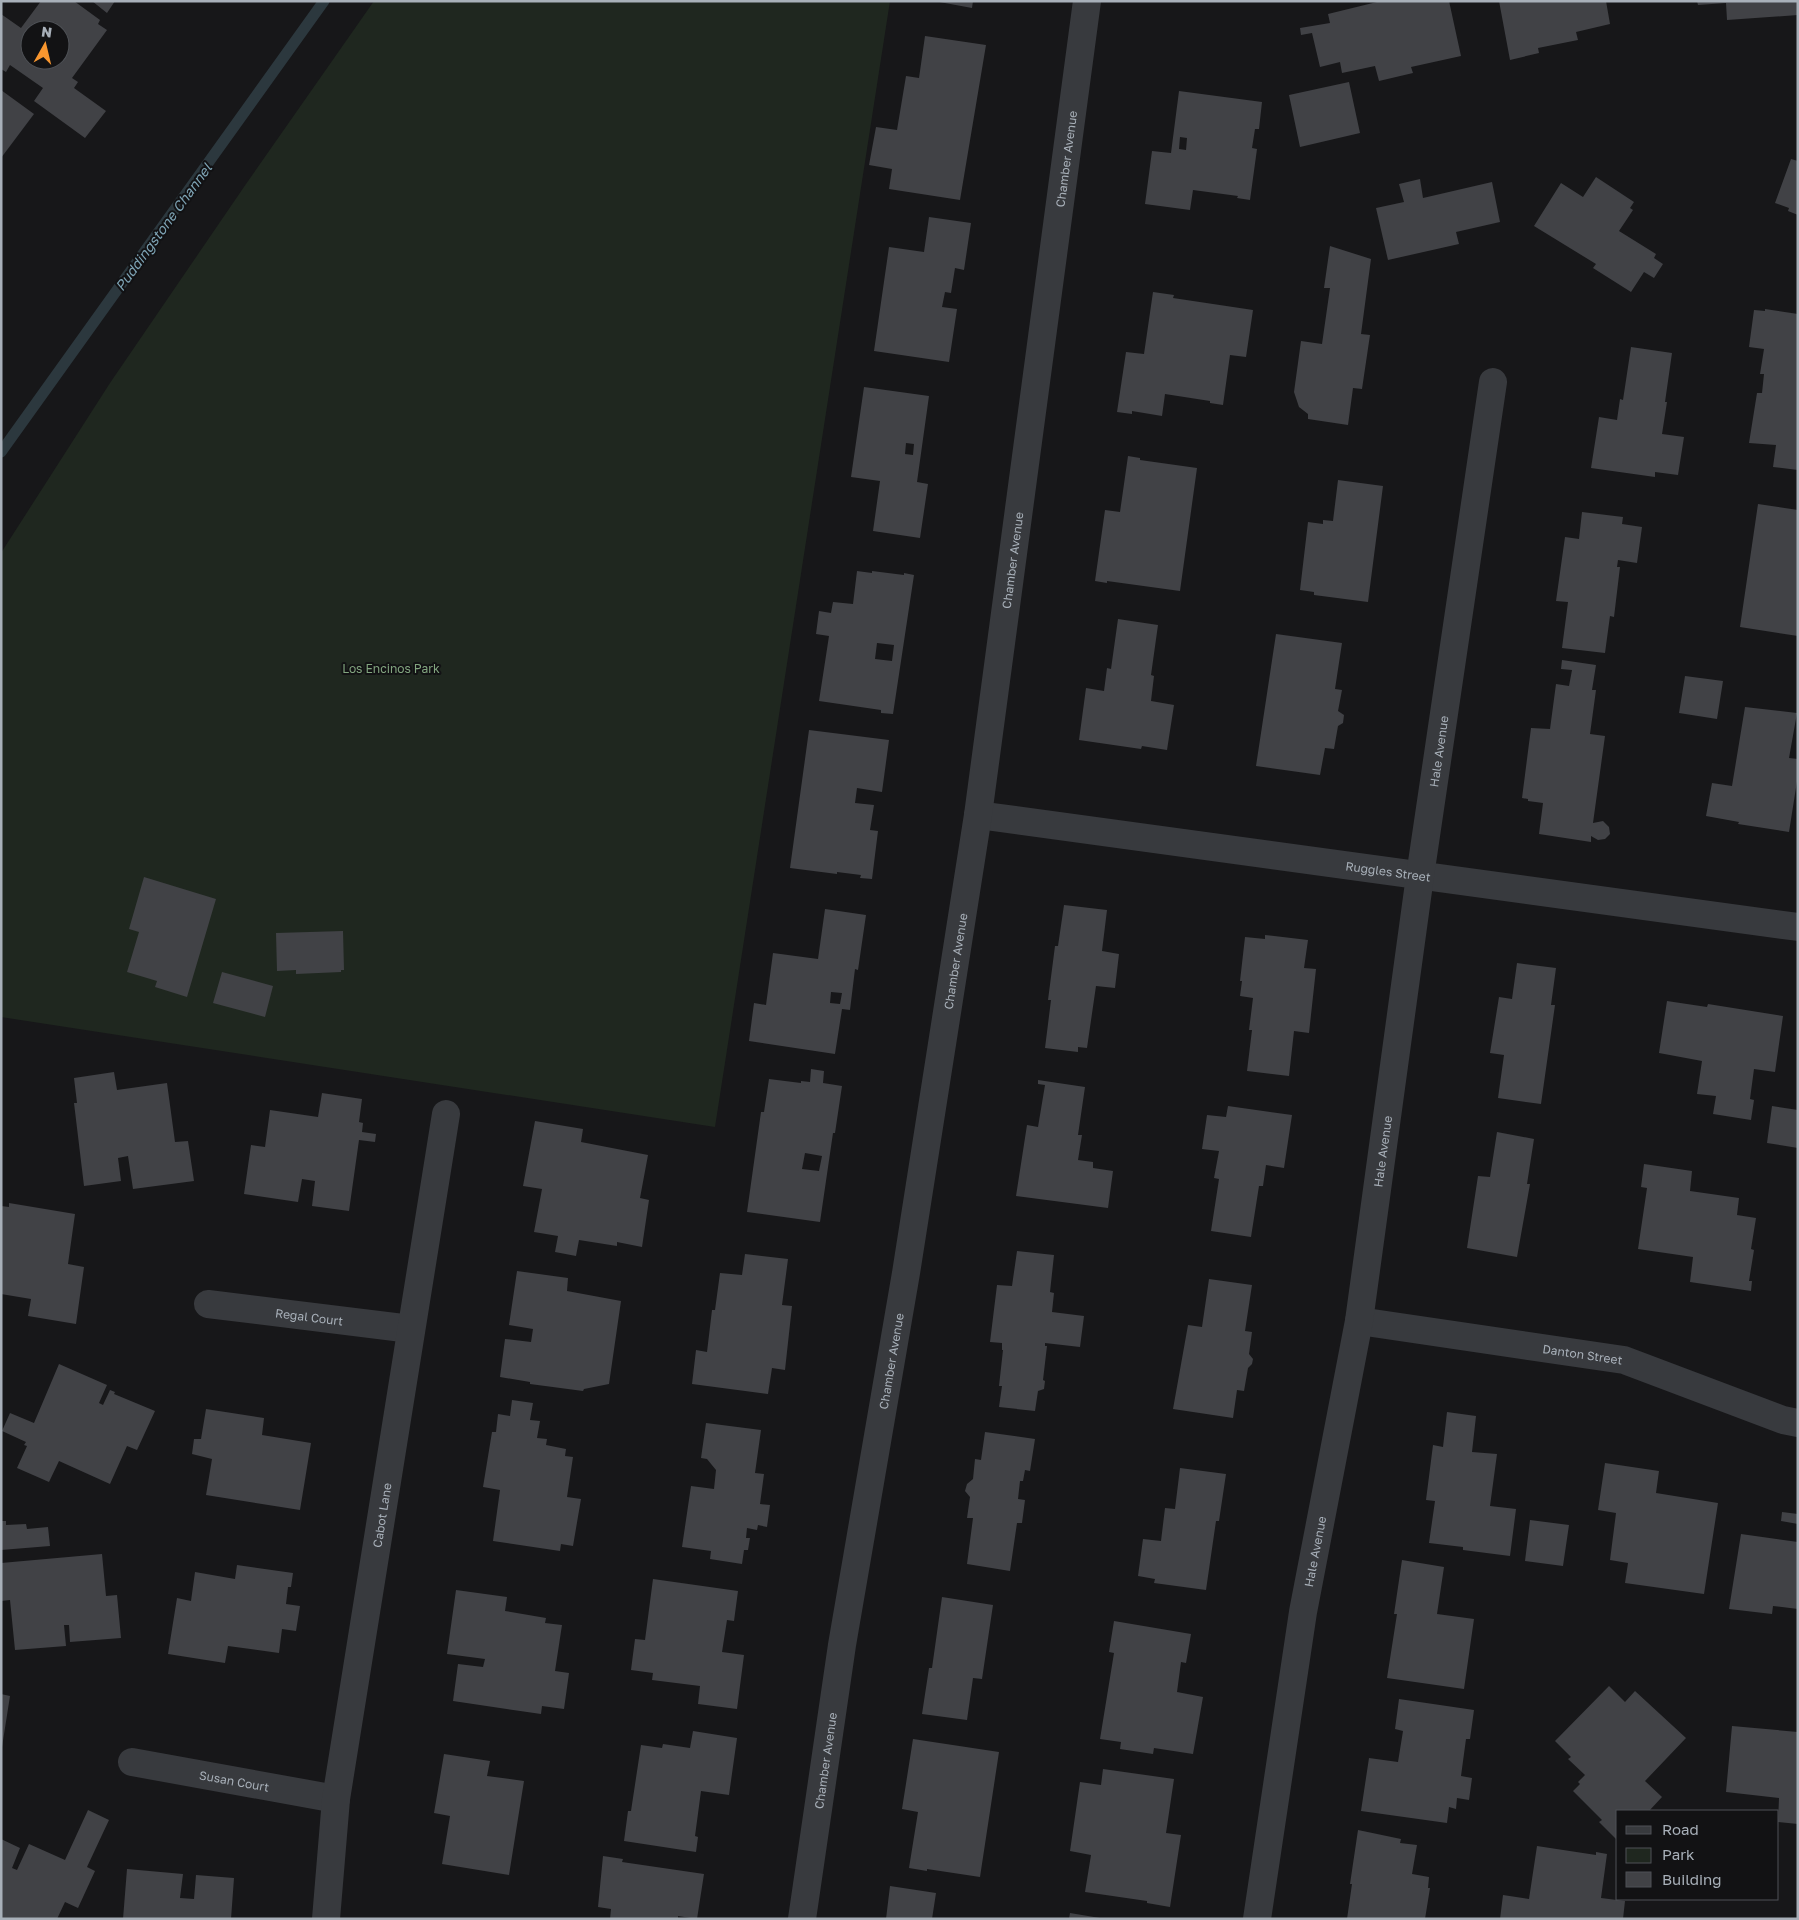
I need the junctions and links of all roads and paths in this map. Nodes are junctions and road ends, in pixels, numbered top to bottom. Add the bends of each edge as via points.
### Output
1 (1087, 1) edge
2 (1493, 382) dead end
3 (978, 815) junction
4 (1420, 876) junction
5 (1798, 927) edge
6 (446, 1114) dead end
7 (208, 1304) dead end
8 (1359, 1321) junction
9 (411, 1329) junction
10 (1798, 1422) edge
11 (132, 1762) dead end
12 (336, 1799) junction
13 (326, 1919) edge
14 (802, 1919) edge
15 (1258, 1919) edge

1 - 3 street, Chamber Avenue
2 - 4 street, Hale Avenue
3 - 4 street, Ruggles Street
3 - 14 street, Chamber Avenue via 906,1273 842,1646
4 - 5 street, Ruggles Street
4 - 8 street, Hale Avenue
6 - 9 street, Cabot Lane
7 - 9 street, Regal Court
8 - 10 street, Danton Street via 1624,1360 1782,1420
8 - 15 street, Hale Avenue via 1303,1612
9 - 12 street, Cabot Lane
11 - 12 street, Susan Court
12 - 13 street, Cabot Lane

